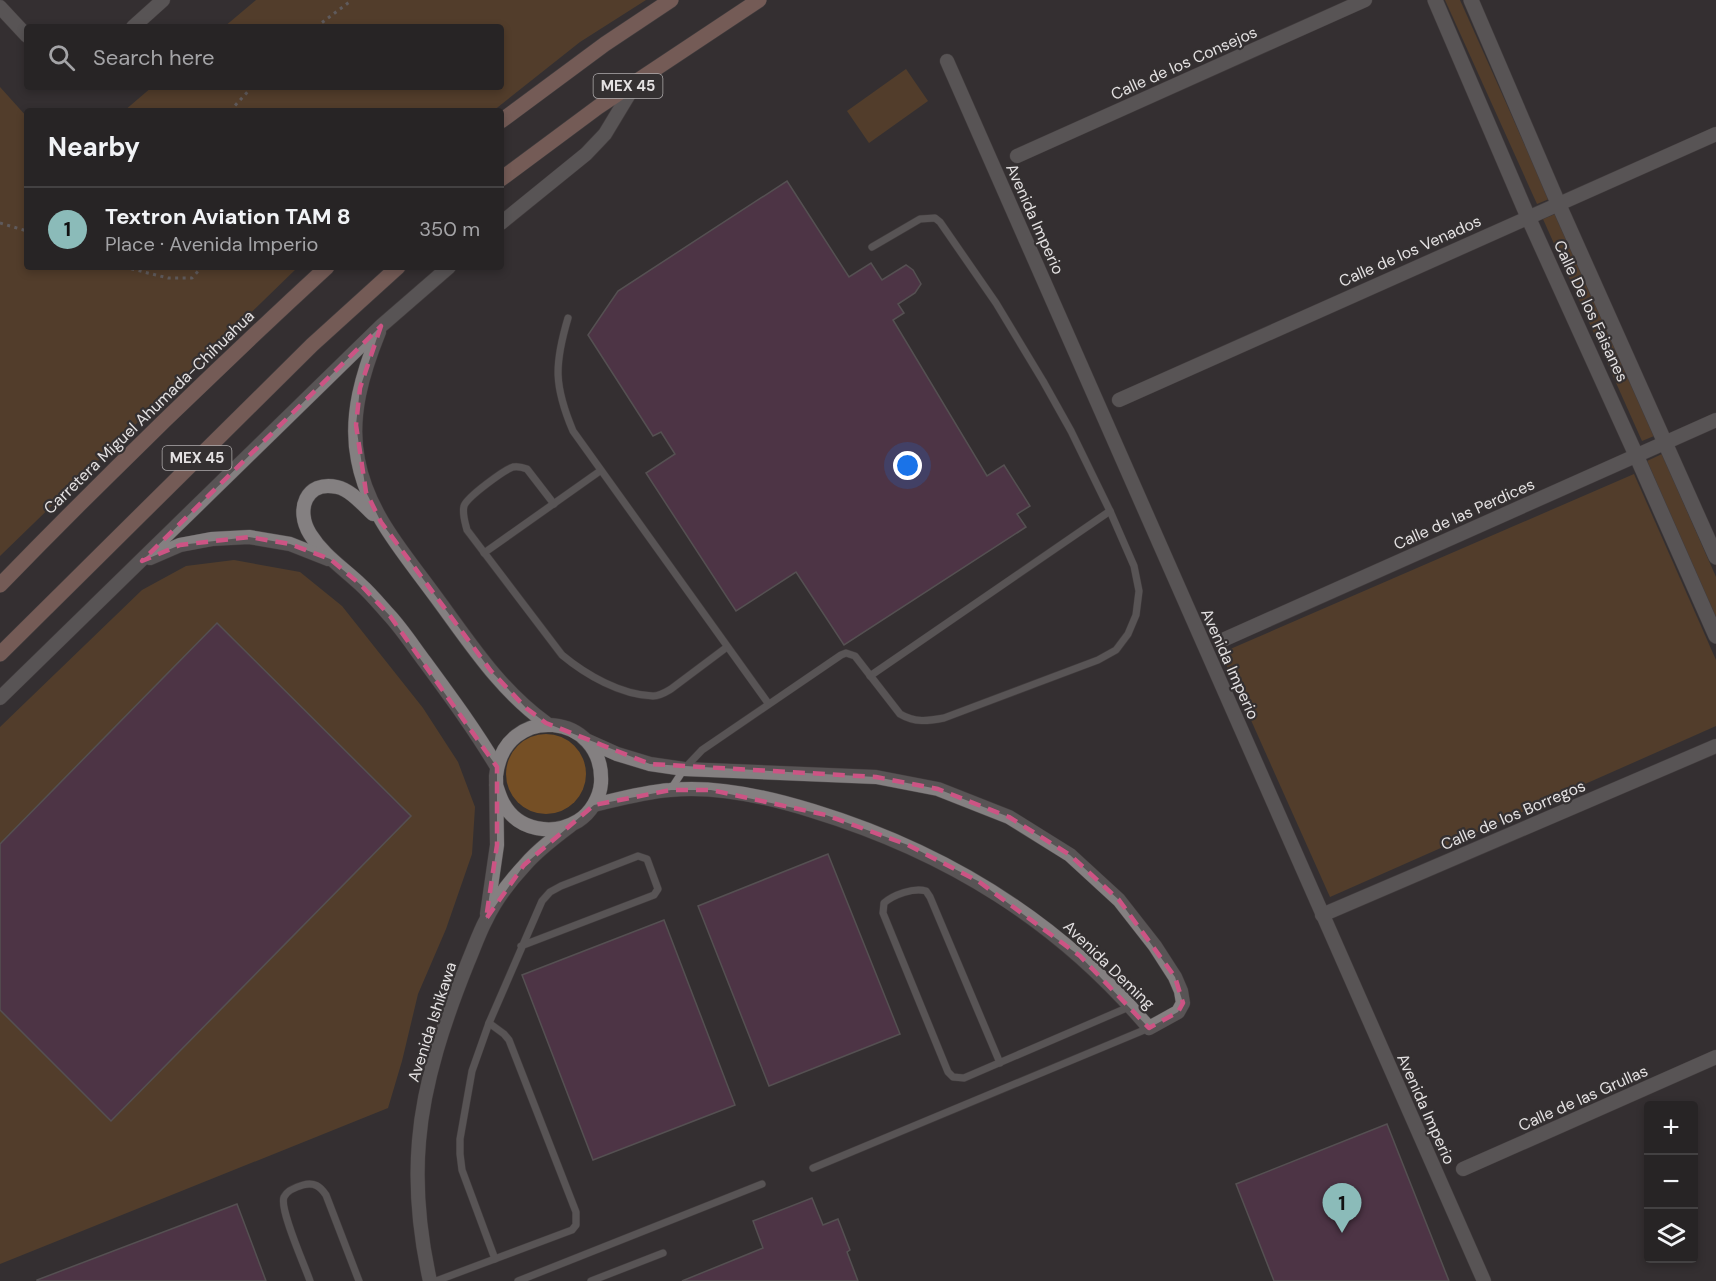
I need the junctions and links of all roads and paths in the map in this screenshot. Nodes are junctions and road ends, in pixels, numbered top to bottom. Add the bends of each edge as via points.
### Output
1 (164, 0) edge
2 (352, 0) edge
3 (671, 0) edge
4 (759, 0) edge
5 (1365, 0) edge
6 (1435, 0) edge
7 (1471, 0) edge
8 (0, 7) edge
9 (136, 24) edge
10 (320, 24) edge
11 (24, 33) edge
12 (947, 61) dead end
13 (638, 79) junction
14 (249, 90) edge
15 (233, 108) edge
16 (504, 119) edge
17 (1716, 135) edge
18 (1017, 156) dead end
19 (504, 177) edge
20 (1558, 203) junction
21 (1528, 217) junction
22 (504, 221) edge
23 (0, 223) edge
24 (24, 230) edge
25 (872, 247) dead end
26 (136, 270) edge
27 (199, 270) edge
28 (324, 270) edge
29 (395, 270) edge
30 (446, 270) edge
31 (568, 318) dead end
32 (381, 326) junction
33 (1119, 400) dead end
34 (1716, 420) edge
35 (1665, 441) junction
36 (1636, 455) junction
37 (600, 471) junction
38 (554, 504) junction
39 (1110, 511) junction
40 (381, 522) junction
41 (484, 553) junction
42 (1716, 557) edge
43 (330, 559) junction
44 (142, 561) junction
45 (0, 585) edge
46 (1716, 636) edge
47 (1225, 639) dead end
48 (728, 647) junction
49 (0, 654) edge
50 (870, 676) junction
51 (0, 699) edge
52 (768, 704) junction
53 (546, 723) junction
54 (588, 741) junction
55 (1716, 746) edge
56 (497, 767) junction
57 (684, 769) junction
58 (496, 785) junction
59 (671, 790) junction
60 (594, 805) junction
61 (570, 826) junction
62 (1322, 915) junction
63 (486, 919) junction
64 (521, 946) junction
65 (1131, 1006) junction
66 (489, 1023) junction
67 (1149, 1028) junction
68 (1716, 1057) edge
69 (1000, 1063) junction
70 (813, 1168) dead end
71 (1463, 1169) dead end
72 (762, 1184) dead end
73 (663, 1253) dead end
74 (495, 1259) junction
75 (310, 1281) edge
76 (359, 1281) edge
77 (430, 1281) edge
78 (436, 1281) edge
79 (518, 1281) edge
80 (591, 1281) edge
81 (1484, 1281) edge

1 - 9 street
2 - 10 path
3 - 16 main road, MEX 45
4 - 13 main road, MEX 45
5 - 18 street, Calle de los Consejos
6 - 21 street, Calle De los Faisanes
7 - 20 street, Calle De los Faisanes
8 - 11 street
12 - 62 street, Avenida Imperio
13 - 19 main road, MEX 45
13 - 22 street via 605,134
14 - 15 path
17 - 20 street, Calle de los Venados
20 - 21 street, Calle de los Venados
20 - 35 street, Calle De los Faisanes
21 - 33 street, Calle de los Venados
21 - 36 street, Calle De los Faisanes
23 - 24 path
25 - 39 lane via 920,219 928,217 940,222 1043,381
26 - 27 path via 168,278 192,278
28 - 45 main road, Carretera Miguel Ahumada-Chihuahua / MEX 45 via 254,333
29 - 49 main road, MEX 45 via 303,354
30 - 32 street
31 - 37 lane via 557,374 562,404 573,431
32 - 40 street via 360,388 356,425 357,459 366,492
32 - 44 street
34 - 35 street, Calle de las Perdices
35 - 36 street, Calle de las Perdices
35 - 42 street, Calle De los Faisanes
36 - 46 street, Calle De los Faisanes
36 - 47 street, Calle de las Perdices
37 - 38 lane
37 - 48 lane
38 - 41 lane
38 - 41 lane via 527,469 512,468 468,499 464,508 467,530
39 - 50 lane
39 - 50 lane via 1134,566 1139,591 1136,615 1116,650 1076,669 924,721 900,714
40 - 43 street via 349,492 326,486 315,490 305,499 304,522
40 - 53 street via 491,671
41 - 48 lane via 562,655 592,676 626,690 661,694
43 - 44 street via 290,544 249,537 180,545
43 - 56 street via 390,616
44 - 51 street
48 - 52 lane
50 - 52 lane via 855,656 846,653
52 - 57 lane via 702,750
53 - 54 street via 563,726
53 - 56 street, Avenida Ishikawa via 529,727 514,737
54 - 57 street, Avenida Deming via 628,758
54 - 60 street via 602,772 601,789
55 - 62 street, Calle de los Borregos
56 - 58 street, Avenida Ishikawa
57 - 59 lane
57 - 67 street, Avenida Deming via 876,777 938,789 1009,817 1070,855 1119,900 1155,946 1175,977 1183,1003 1178,1012
58 - 61 street, Avenida Ishikawa via 503,804 515,818 532,828
58 - 63 street, Avenida Ishikawa via 496,845
59 - 60 street, Avenida Deming
59 - 65 street, Avenida Deming via 711,790 786,803 908,845 978,881 1032,916
60 - 61 street, Avenida Ishikawa via 584,818
61 - 63 street, Avenida Ishikawa via 524,865
62 - 81 street, Avenida Imperio
63 - 77 street, Avenida Ishikawa via 455,995 425,1098 418,1194
64 - 64 lane via 550,892 638,856 647,859 658,888 654,895
64 - 66 lane
65 - 67 street, Avenida Deming
65 - 69 lane
66 - 74 lane via 472,1071 460,1154 462,1170
66 - 74 lane via 509,1041 577,1218 572,1230
67 - 70 lane
68 - 71 street, Calle de las Grullas
69 - 69 lane via 926,891 914,889 887,900 883,913 948,1072 964,1078
72 - 79 lane
73 - 80 lane
74 - 78 lane
75 - 76 lane via 283,1202 284,1195 304,1184 320,1187 326,1195

